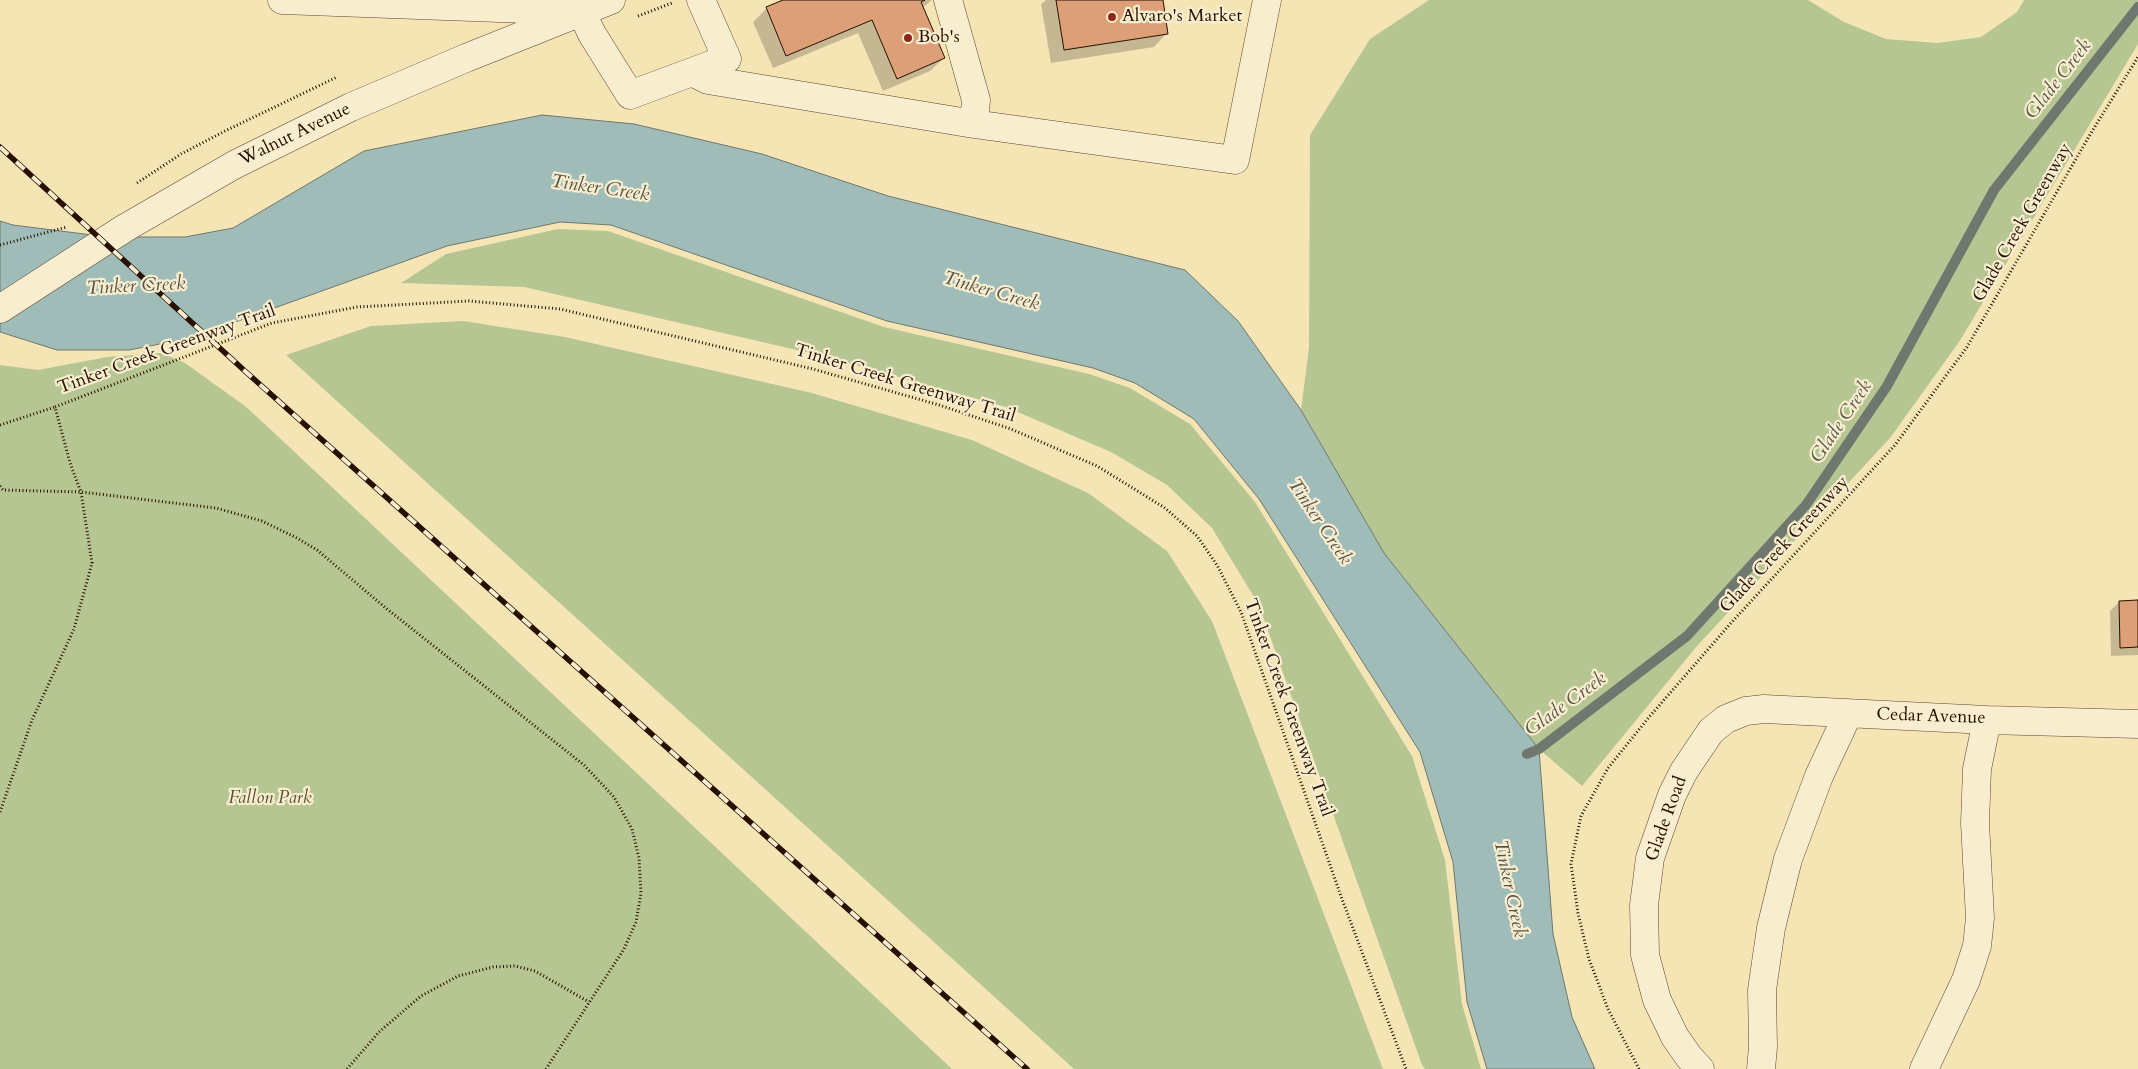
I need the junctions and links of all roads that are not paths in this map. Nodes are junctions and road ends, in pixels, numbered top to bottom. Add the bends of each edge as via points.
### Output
1 (282, 0) edge
2 (611, 0) edge
3 (701, 0) edge
4 (948, 0) edge
5 (1267, 0) edge
6 (581, 12) junction
7 (692, 72) junction
8 (974, 124) junction
9 (0, 309) edge
10 (1848, 714) junction
11 (1726, 719) joint
12 (1987, 720) junction
13 (2138, 724) edge
14 (1700, 1069) edge
15 (1761, 1069) edge
16 (1924, 1069) edge

1 - 6 street
2 - 6 street, Walnut Avenue
3 - 7 street via 727,59
4 - 8 street via 976,100
5 - 8 street via 1235,160
6 - 7 street via 630,95
6 - 9 street, Walnut Avenue via 352,107 234,165 125,228
7 - 8 street via 708,80
10 - 11 street, Cedar Avenue via 1764,709 1746,711
10 - 12 street, Cedar Avenue
10 - 15 street via 1819,776 1788,859 1773,920 1762,990
11 - 14 street, Glade Road via 1711,731 1672,795 1650,858 1644,905 1646,955 1657,1000 1675,1037
12 - 13 street, Cedar Avenue
12 - 16 street via 1977,769 1975,814 1980,918 1977,946 1966,980

